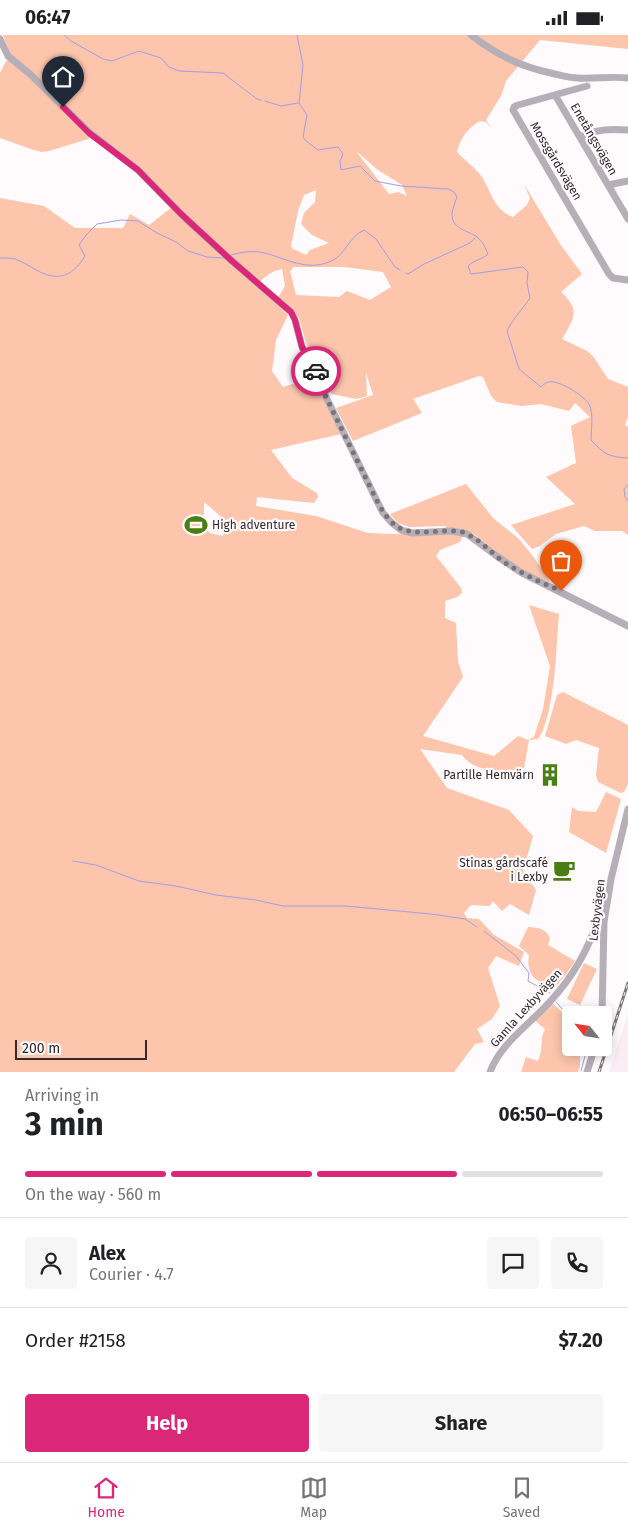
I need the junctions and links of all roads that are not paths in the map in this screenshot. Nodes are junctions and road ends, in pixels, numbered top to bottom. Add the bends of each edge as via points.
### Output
1 (471, 35) edge
2 (0, 39) edge
3 (628, 77) edge
4 (587, 86) dead end
5 (555, 95) junction
6 (628, 130) edge
7 (580, 137) junction
8 (628, 181) edge
9 (608, 185) junction
10 (628, 219) edge
11 (628, 280) edge
12 (628, 626) edge
13 (628, 809) edge
14 (603, 934) junction
15 (602, 1006) edge
16 (591, 1056) edge
17 (490, 1072) edge
18 (587, 1072) edge

1 - 3 street via 493,51 531,69 575,79
2 - 12 street via 8,56 89,133 138,170 188,221 291,312 302,347 383,513 392,523 408,532 467,534 522,573
4 - 5 street, Mossgårdsvägen
5 - 7 street, Enetångsvägen
5 - 11 street, Mossgårdsvägen via 516,106 514,113 609,275
6 - 7 street via 598,130
7 - 9 street, Enetångsvägen
8 - 9 street
9 - 10 street, Enetångsvägen
13 - 14 street, Lexbyvägen via 611,879
14 - 15 street, Lexbyvägen
14 - 17 street, Gamla Lexbyvägen via 593,933 580,963 567,981 500,1053
16 - 18 street

